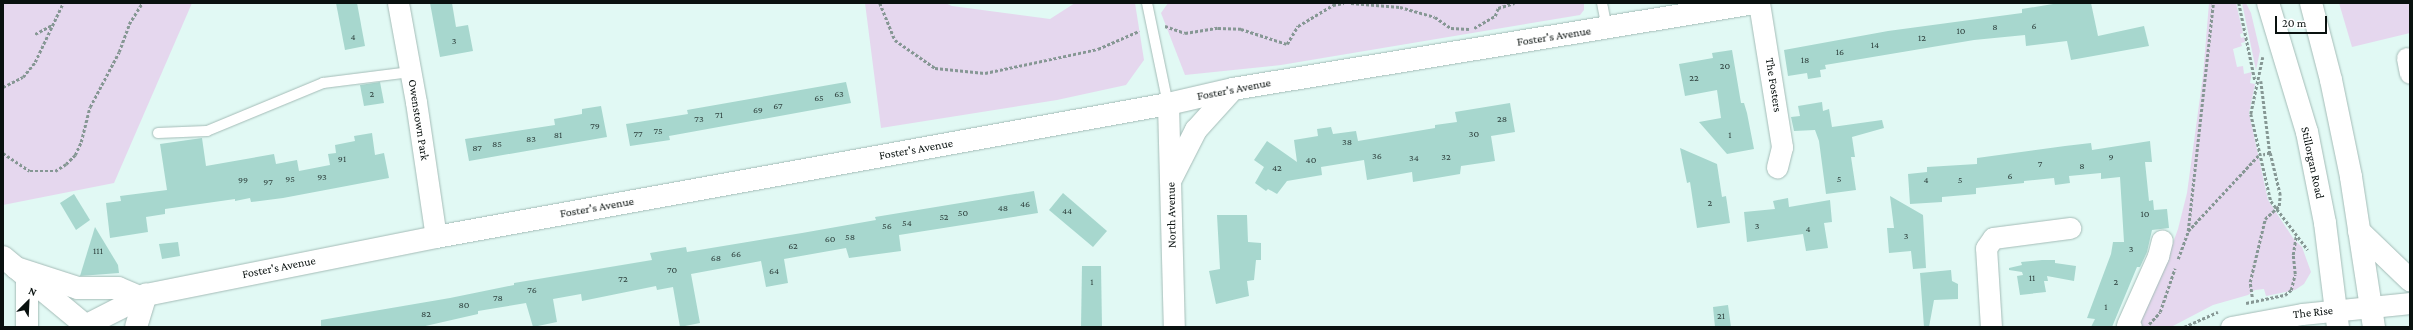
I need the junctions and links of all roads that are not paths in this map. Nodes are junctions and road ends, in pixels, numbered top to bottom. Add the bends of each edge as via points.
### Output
1 (398, 3) edge
2 (1147, 3) edge
3 (1602, 3) edge
4 (1755, 3) edge
5 (1759, 3) edge
6 (2268, 3) edge
7 (2311, 3) edge
8 (1607, 28) junction
9 (410, 72) junction
10 (1233, 89) junction
11 (1168, 104) junction
12 (158, 133) dead end
13 (1777, 167) dead end
14 (1171, 178) junction
15 (2070, 228) dead end
16 (2359, 231) junction
17 (436, 237) junction
18 (2162, 240) dead end
19 (16, 267) edge
20 (2410, 280) edge
21 (142, 296) junction
22 (2410, 303) edge
23 (2373, 317) edge
24 (2227, 319) edge
25 (2337, 319) edge
26 (85, 326) edge
27 (27, 327) edge
28 (136, 327) edge
29 (1174, 327) edge
30 (1991, 327) edge
31 (2131, 327) edge

1 - 9 street, Owenstown Park
2 - 11 lane
3 - 8 lane
4 - 8 main road, Foster's Avenue
5 - 13 street, The Fosters via 1782,147
6 - 25 main road, Stillorgan Road via 2307,132 2325,223
7 - 16 main road via 2331,80
8 - 10 main road, Foster's Avenue
9 - 12 lane via 323,83 207,131
9 - 17 street, Owenstown Park
10 - 11 main road, Foster's Avenue
10 - 14 main road via 1196,130
11 - 14 street, North Avenue
11 - 17 main road, Foster's Avenue
14 - 29 street, North Avenue
15 - 30 street via 1993,238 1986,248
16 - 20 main road
16 - 23 main road
17 - 21 main road, Foster's Avenue
18 - 31 street via 2158,256 2127,325
19 - 21 main road via 78,288 118,288
19 - 26 main road
19 - 27 main road
21 - 26 main road, Foster's Avenue
21 - 28 main road
22 - 23 street, The Rise
23 - 25 street, The Rise
24 - 25 street, The Rise

